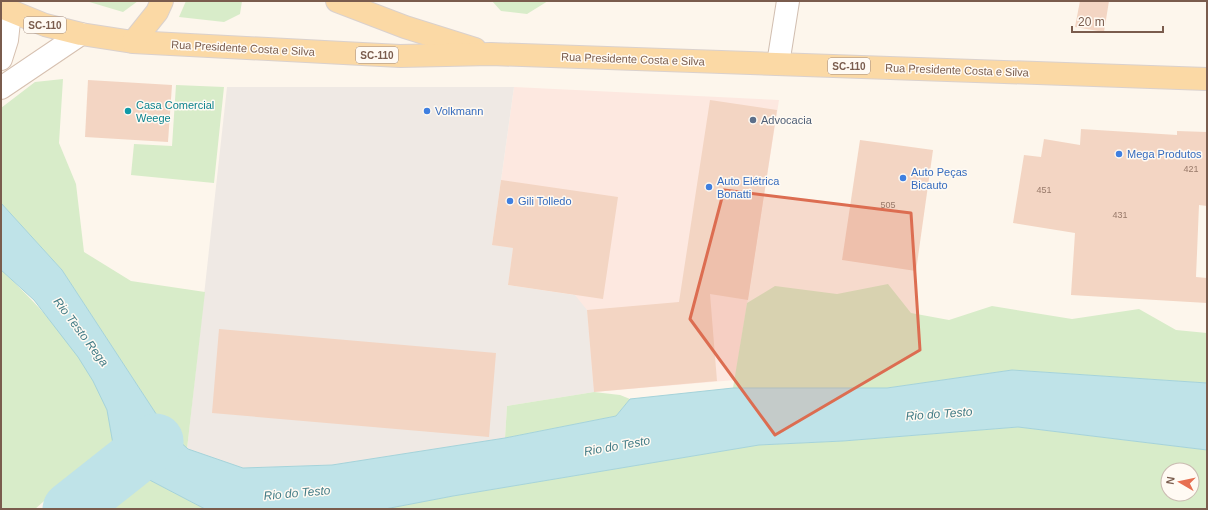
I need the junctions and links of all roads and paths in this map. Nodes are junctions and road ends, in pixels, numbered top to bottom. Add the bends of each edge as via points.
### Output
1 (162, 1) edge
2 (337, 1) edge
3 (788, 1) edge
4 (6, 10) edge
5 (81, 34) junction
6 (132, 42) junction
7 (491, 54) junction
8 (1, 59) edge
9 (778, 64) junction
10 (1207, 78) edge
11 (1, 88) edge

1 - 6 main road via 157,12
2 - 7 main road, Rua Presidente Costa e Silva / SC-110 via 405,27
3 - 9 main road
4 - 5 main road, Rua Presidente Costa e Silva / SC-110 via 45,25
4 - 8 main road via 7,40
5 - 6 main road, Rua Presidente Costa e Silva / SC-110
5 - 11 main road
6 - 7 main road, Rua Presidente Costa e Silva / SC-110 via 400,56
7 - 9 main road, Rua Presidente Costa e Silva / SC-110
9 - 10 main road, Rua Presidente Costa e Silva / SC-110

